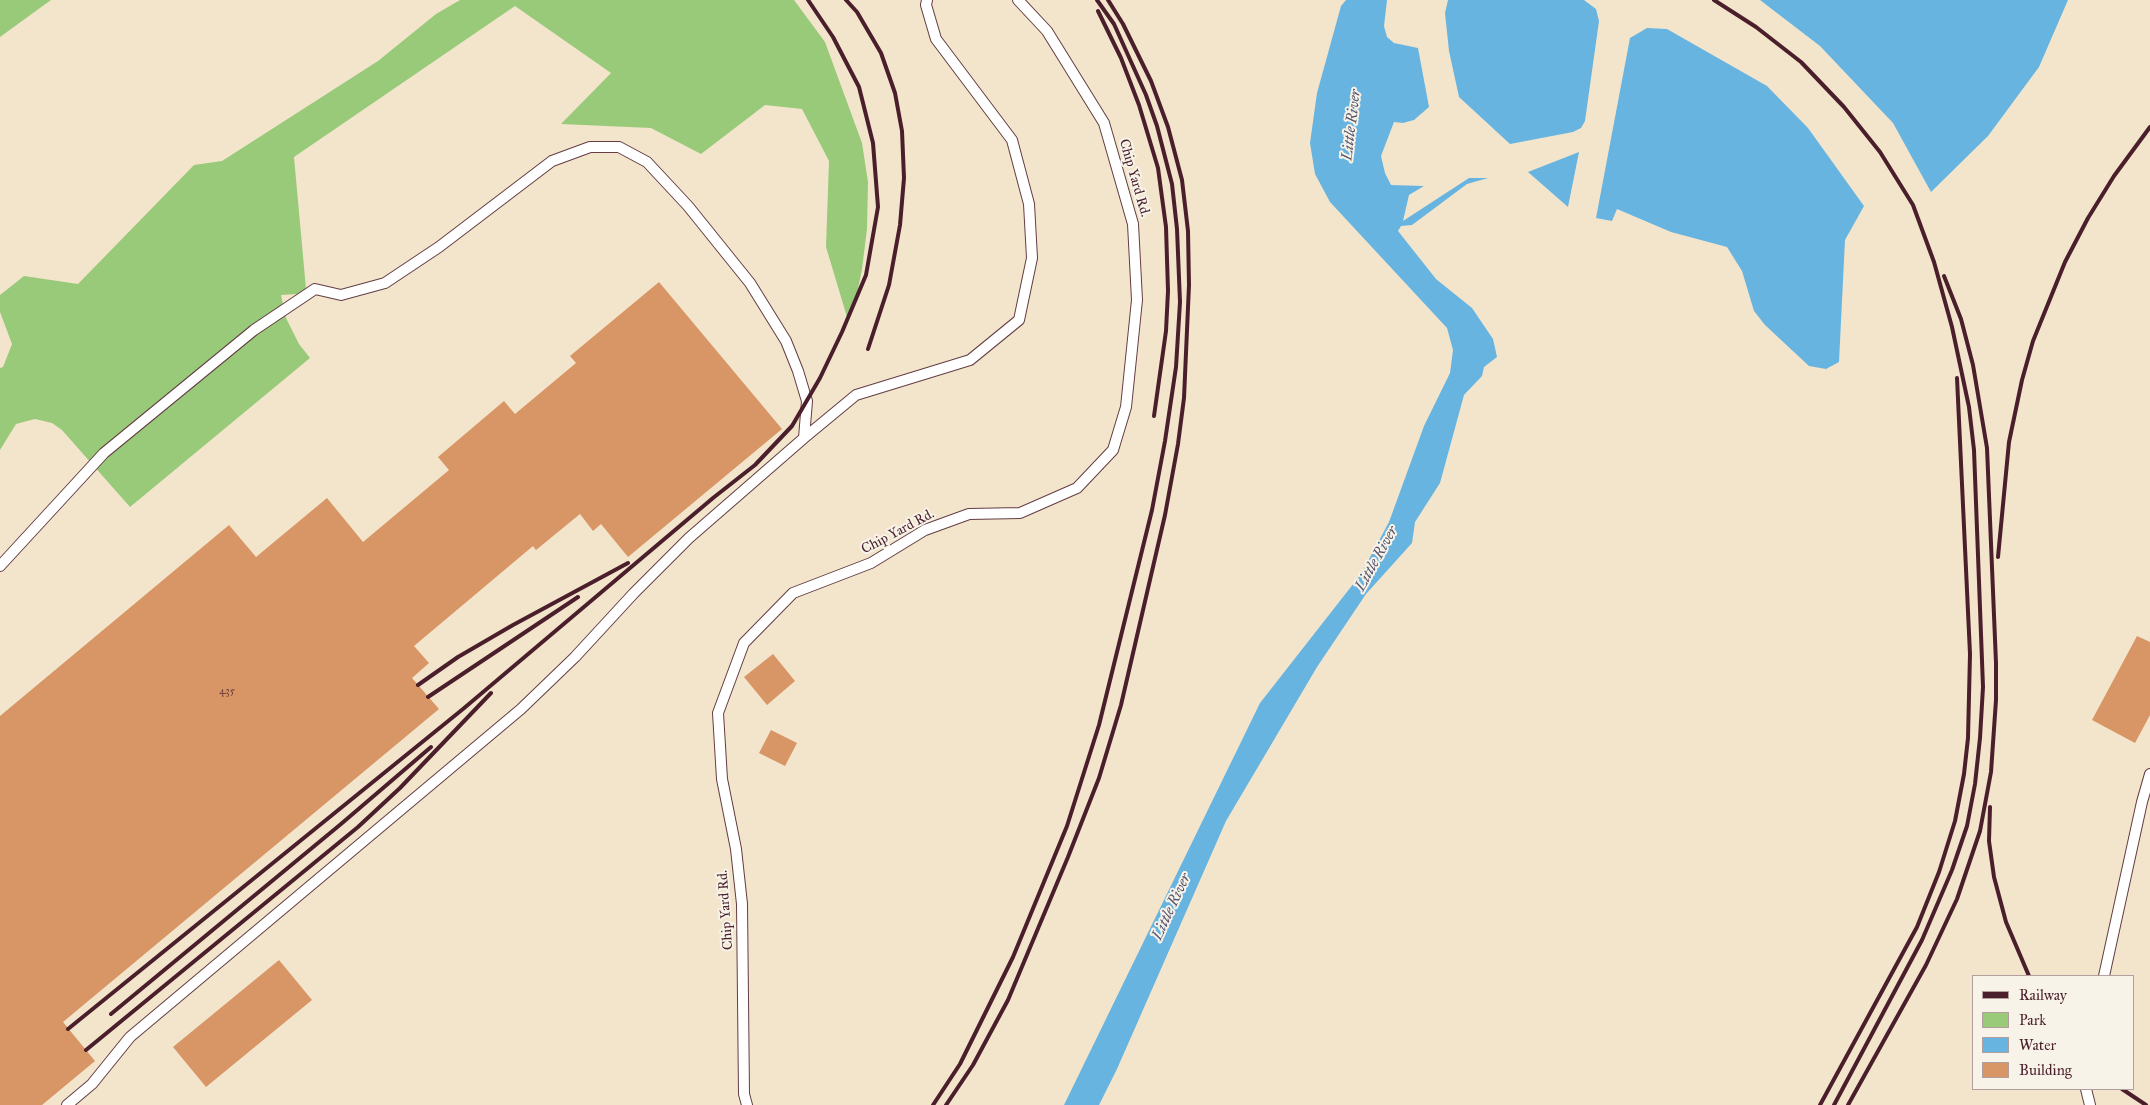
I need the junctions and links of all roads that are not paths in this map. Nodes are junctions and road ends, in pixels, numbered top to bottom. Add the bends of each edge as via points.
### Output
1 (927, 0) edge
2 (1018, 0) edge
3 (804, 438) junction
4 (0, 566) edge
5 (2150, 774) edge
6 (2104, 975) edge
7 (2086, 1090) edge
8 (67, 1105) edge
9 (747, 1105) edge
10 (2090, 1105) edge

1 - 3 lane via 936,38 1012,140 1029,204 1032,258 1019,320 970,360 856,395
2 - 9 lane, Chip Yard Rd. via 1047,31 1104,123 1133,224 1137,300 1126,407 1113,450 1077,488 1020,514 969,514 925,530 871,563 793,592 744,643 718,713 722,779 736,849 742,904 744,1094
3 - 4 lane via 807,400 798,371 786,341 750,283 688,206 647,162 619,147 590,147 552,161 440,247 385,283 341,295 315,289 254,330 104,453
3 - 8 lane via 689,538 521,709 130,1037 92,1084
5 - 6 lane
7 - 10 lane

